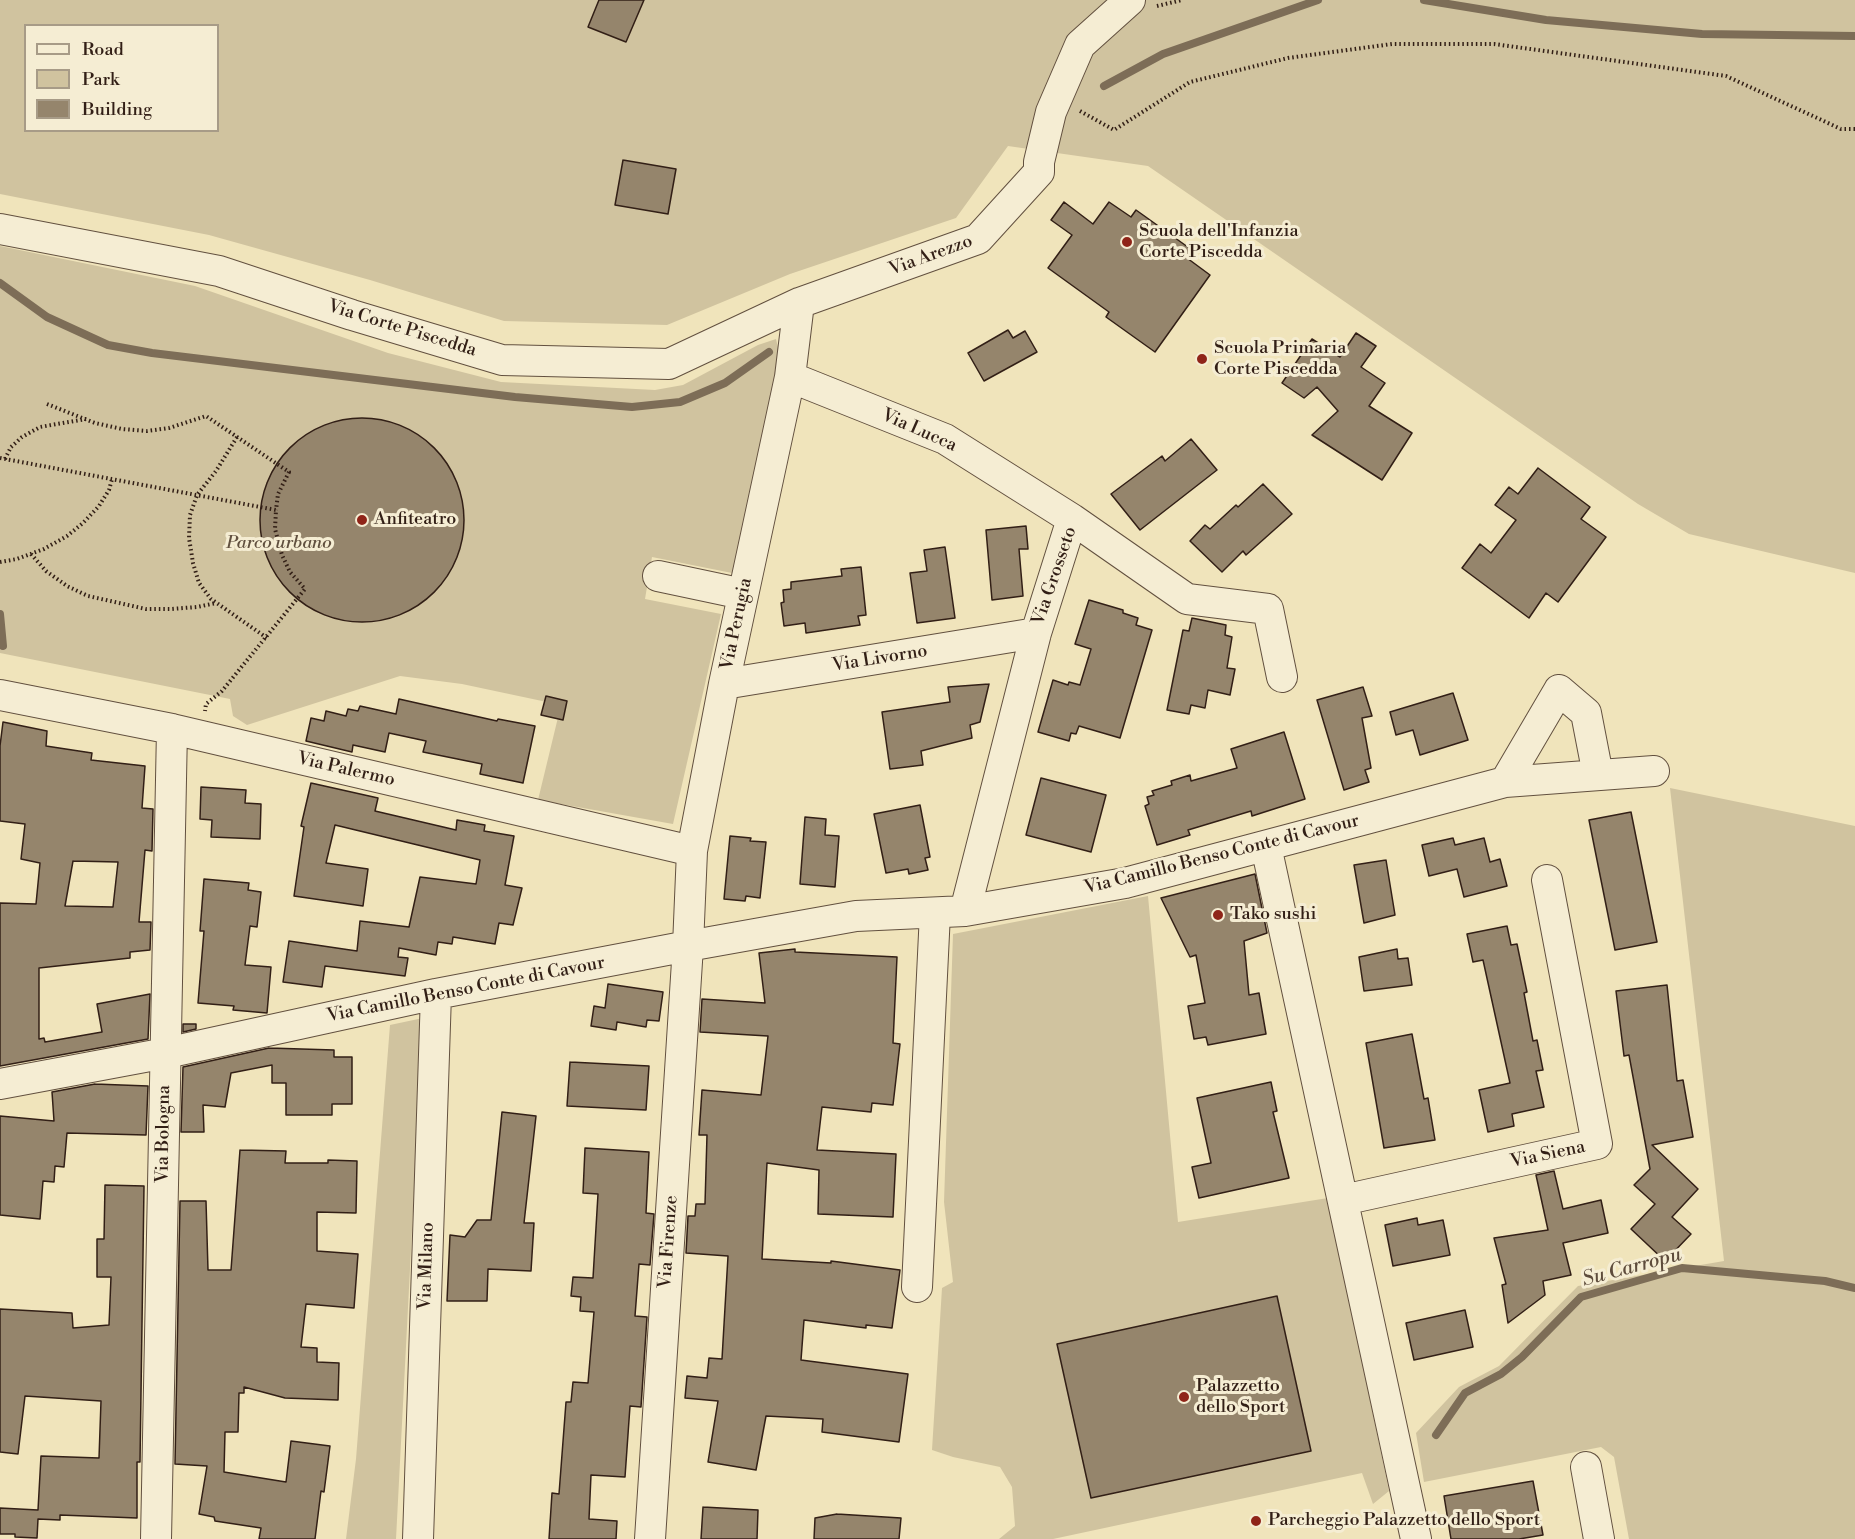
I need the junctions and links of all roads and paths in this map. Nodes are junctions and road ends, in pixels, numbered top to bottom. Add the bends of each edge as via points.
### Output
1 (1130, 0) edge
2 (1057, 98) junction
3 (1855, 129) edge
4 (0, 229) edge
5 (799, 303) junction
6 (790, 376) junction
7 (47, 404) dead end
8 (86, 419) junction
9 (237, 437) junction
10 (3, 458) edge
11 (112, 479) junction
12 (197, 495) junction
13 (276, 510) junction
14 (1072, 519) junction
15 (31, 554) junction
16 (0, 562) edge
17 (658, 576) dead end
18 (743, 594) junction
19 (217, 603) junction
20 (1036, 633) junction
21 (267, 638) junction
22 (1281, 677) dead end
23 (724, 684) junction
24 (0, 695) edge
25 (186, 732) junction
26 (1654, 771) dead end
27 (1598, 775) junction
28 (1505, 782) junction
29 (1266, 846) junction
30 (692, 851) junction
31 (1548, 880) dead end
32 (965, 911) junction
33 (935, 913) junction
34 (688, 946) junction
35 (436, 994) junction
36 (166, 1053) junction
37 (0, 1084) edge
38 (1342, 1200) junction
39 (917, 1287) dead end
40 (1586, 1467) dead end
41 (156, 1539) edge
42 (418, 1539) edge
43 (650, 1539) edge
44 (1416, 1539) edge
45 (1599, 1539) edge

1 - 2 street via 1080,45
2 - 3 path via 1114,130 1190,82 1288,58 1392,44 1494,44 1726,76 1841,129
2 - 5 street, Via Arezzo via 1039,172 978,239
4 - 5 street, Via Corte Piscedda via 219,271 502,360 669,364
5 - 6 street, Via Perugia
6 - 14 street, Via Lucca via 945,439
6 - 18 street, Via Perugia
7 - 8 path
8 - 9 path via 147,431 206,416
8 - 10 path via 40,427 10,447
9 - 12 path
9 - 13 path via 289,472 278,494
10 - 11 path
11 - 12 path
11 - 15 path via 99,506 83,523 68,536
12 - 13 path
12 - 19 path via 190,515 193,563 199,583
13 - 21 path via 275,529 282,555 305,589
14 - 20 street, Via Grosseto
14 - 22 street, Via Grosseto via 1187,598 1268,609
15 - 16 path
15 - 19 path via 46,571 88,596 146,609
17 - 18 street
18 - 23 street, Via Perugia
19 - 21 path
20 - 23 street, Via Livorno
20 - 32 street, Via Grosseto
21 - 25 path via 206,704
23 - 30 street, Via Perugia
24 - 25 street, Via Palermo
25 - 30 street, Via Palermo
25 - 36 street, Via Bologna
26 - 27 street, Via Camillo Benso Conte di Cavour
27 - 28 street, Via Camillo Benso Conte di Cavour
27 - 28 street via 1586,713 1559,690
28 - 29 street, Via Camillo Benso Conte di Cavour
29 - 32 street, Via Camillo Benso Conte di Cavour via 1125,883
29 - 38 street
30 - 34 street, Via Perugia
31 - 38 street, Via Siena via 1597,1144
32 - 33 street, Via Camillo Benso Conte di Cavour
33 - 34 street, Via Camillo Benso Conte di Cavour via 856,916
33 - 39 street
34 - 35 street, Via Camillo Benso Conte di Cavour
34 - 43 street, Via Firenze
35 - 36 street, Via Camillo Benso Conte di Cavour
35 - 42 street, Via Milano
36 - 37 street, Via Camillo Benso Conte di Cavour
36 - 41 street, Via Bologna
38 - 44 street
40 - 45 street

